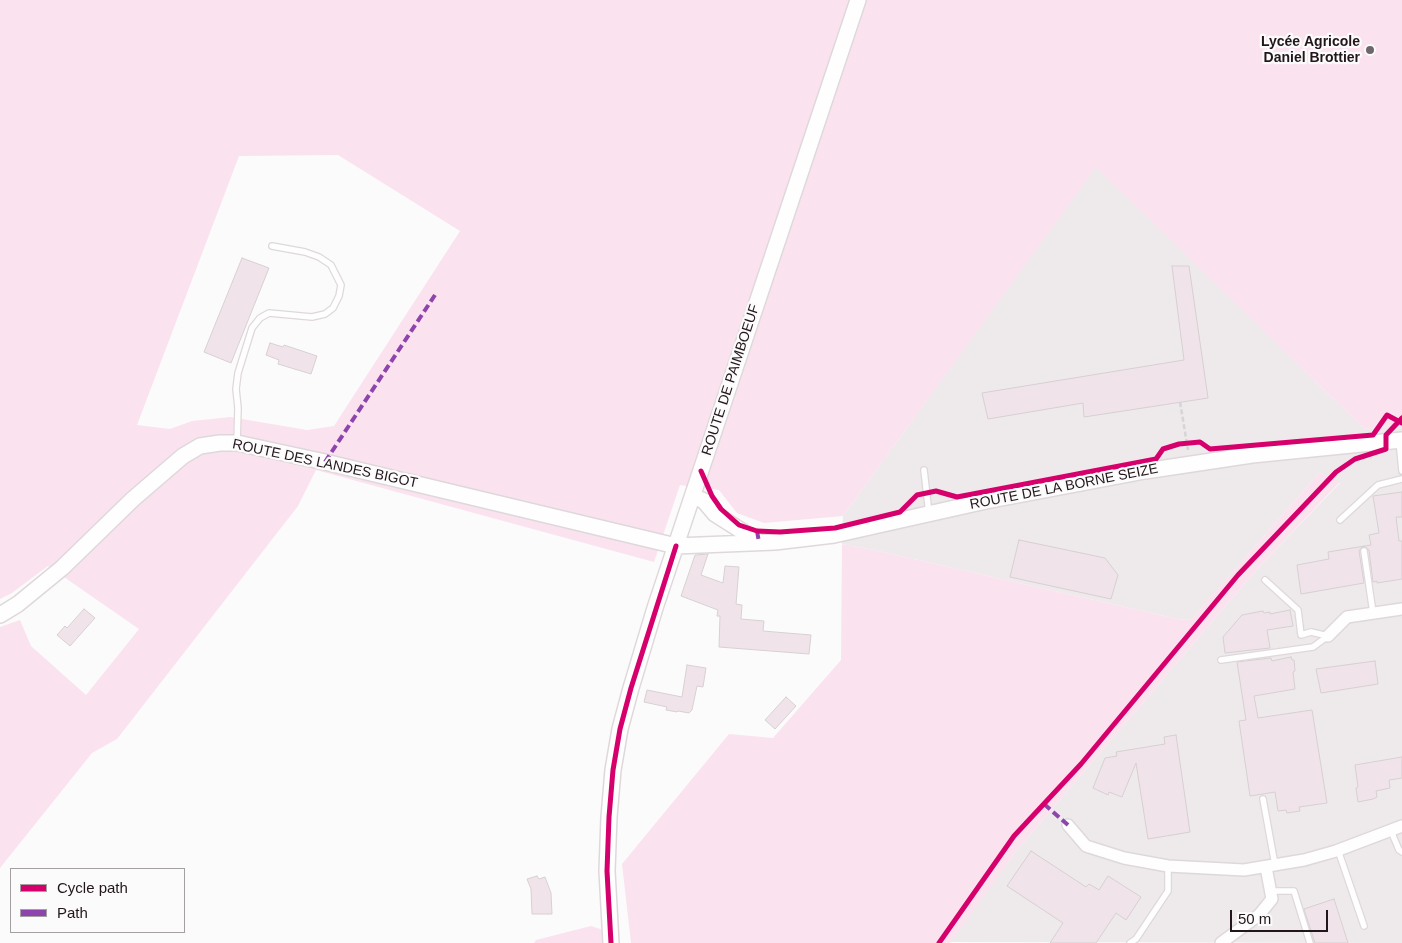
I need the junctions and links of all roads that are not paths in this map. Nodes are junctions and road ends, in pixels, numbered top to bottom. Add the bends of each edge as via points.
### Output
1 (858, 0) edge
2 (272, 246) dead end
3 (1400, 440) edge
4 (237, 443) junction
5 (924, 470) dead end
6 (1402, 471) edge
7 (1402, 480) edge
8 (693, 496) junction
9 (929, 514) junction
10 (1340, 520) dead end
11 (758, 542) junction
12 (676, 546) junction
13 (1364, 552) dead end
14 (1265, 580) dead end
15 (1402, 609) edge
16 (1373, 613) junction
17 (0, 615) edge
18 (1328, 636) junction
19 (1221, 660) dead end
20 (1264, 799) dead end
21 (1068, 825) dead end
22 (1402, 826) edge
23 (1391, 831) junction
24 (1338, 850) junction
25 (1402, 852) edge
26 (1168, 866) junction
27 (1270, 866) junction
28 (1271, 891) junction
29 (1364, 926) dead end
30 (612, 943) edge
31 (1130, 943) edge
32 (1221, 943) edge
33 (1310, 943) edge

1 - 8 street, ROUTE DE PAIMBOEUF
2 - 4 lane via 319,257 331,265 341,285 334,308 325,314 312,318 269,313 252,328 238,373
3 - 6 lane
3 - 9 street, ROUTE DE LA BORNE SEIZE via 1252,455 1145,471
4 - 12 street, ROUTE DES LANDES BIGOT
4 - 17 street, ROUTE DES LANDES BIGOT via 200,446 182,456 62,568
5 - 9 lane
7 - 10 lane via 1378,485
8 - 11 street via 704,500 715,514
8 - 12 street, ROUTE DE PAIMBOEUF
9 - 11 street, ROUTE DE LA BORNE SEIZE via 834,535
11 - 12 street, ROUTE DES LANDES BIGOT
12 - 30 street, ROUTE DE PAIMBOEUF via 630,688 613,770 607,871
13 - 16 lane
14 - 18 lane via 1298,610 1301,634 1310,632
15 - 16 street
16 - 18 street via 1347,617
18 - 19 lane via 1313,647
20 - 27 lane
21 - 26 street via 1086,846 1124,858
22 - 23 street
23 - 24 street
23 - 25 lane
24 - 27 street
24 - 29 lane
26 - 27 street via 1244,870
26 - 31 lane via 1168,891
27 - 28 street
28 - 32 street via 1272,900 1259,915
28 - 33 lane via 1294,891

